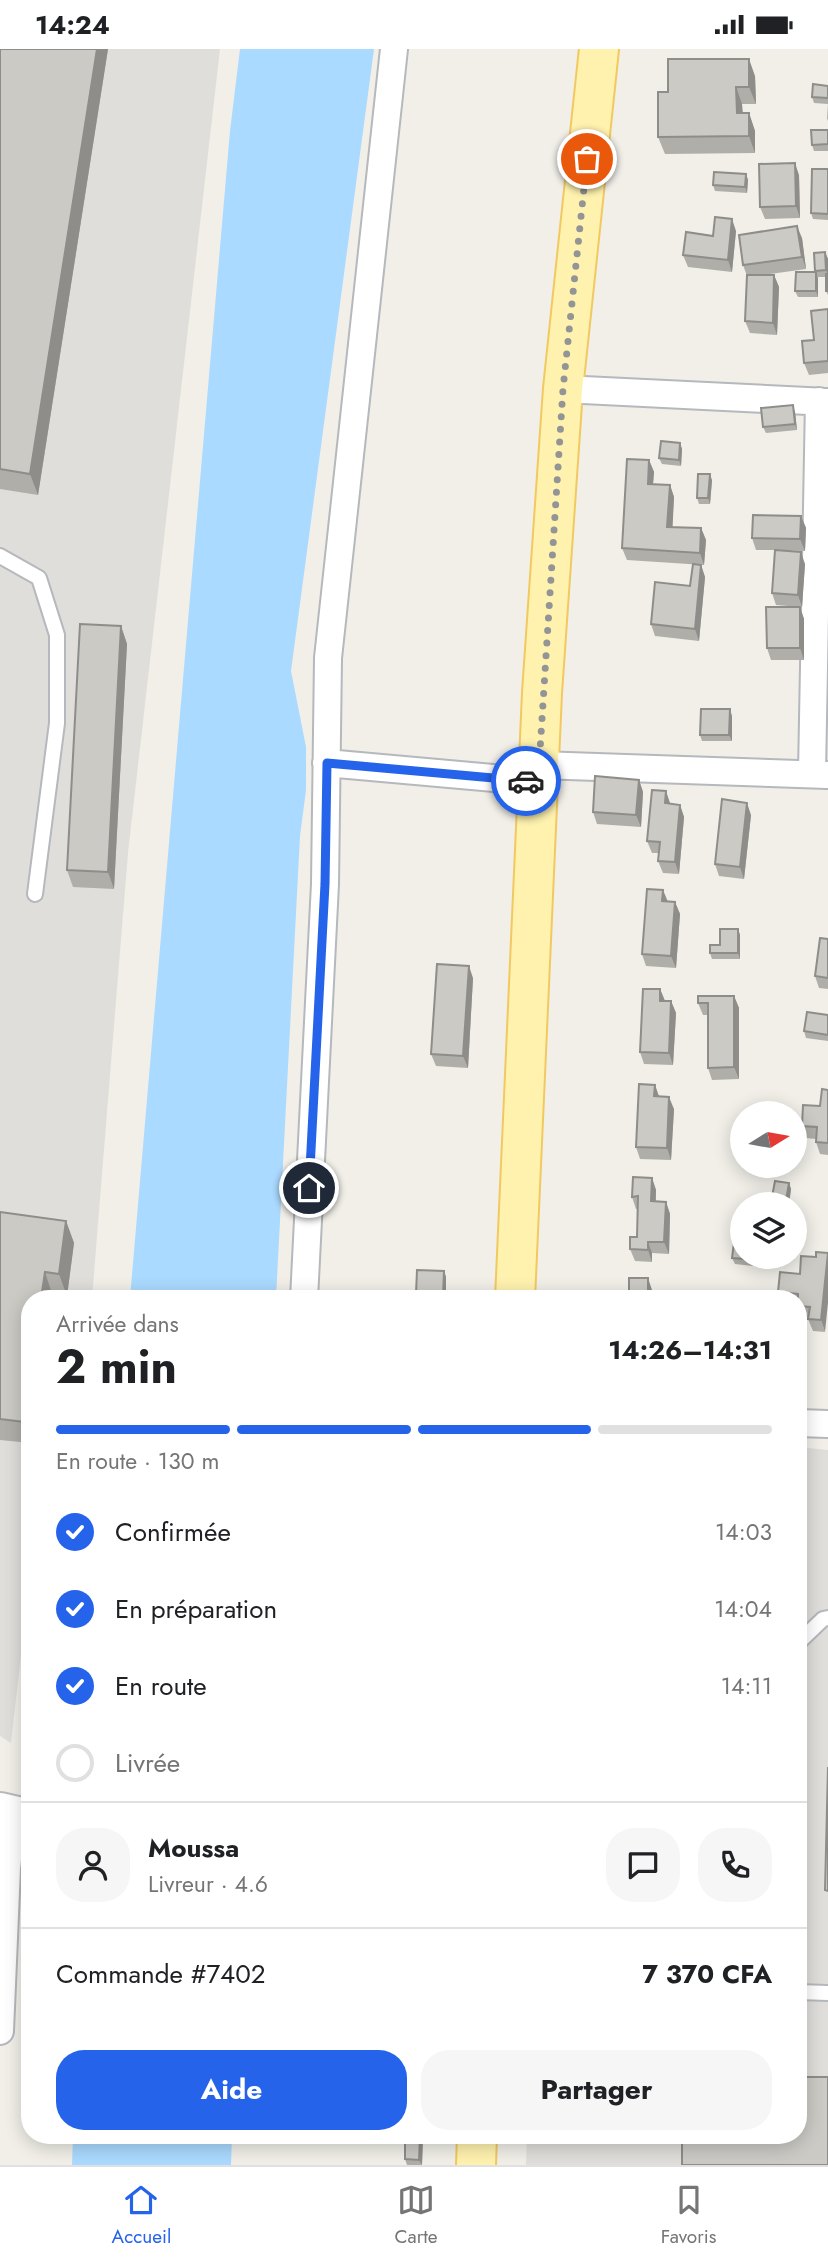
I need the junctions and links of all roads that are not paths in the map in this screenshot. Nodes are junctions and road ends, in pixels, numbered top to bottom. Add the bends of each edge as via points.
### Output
1 (394, 49) edge
2 (599, 49) edge
3 (563, 389) junction
4 (824, 401) edge
5 (0, 556) edge
6 (327, 763) junction
7 (538, 773) junction
8 (820, 774) edge
9 (35, 894) dead end
10 (304, 1290) edge
11 (515, 1290) edge
12 (807, 1424) edge
13 (828, 1425) edge
14 (828, 1618) edge
15 (807, 1634) edge
16 (14, 1815) edge
17 (807, 1992) edge
18 (828, 1993) edge
19 (0, 2031) edge
20 (477, 2144) edge
21 (476, 2165) edge

1 - 6 street via 328,658
2 - 3 main road
3 - 4 street
3 - 7 main road
4 - 8 street
5 - 9 lane via 40,578 57,635 57,723
6 - 7 street
6 - 10 street
7 - 8 street
7 - 11 main road
12 - 13 street
14 - 15 lane
16 - 19 street via 7,1868
17 - 18 lane
20 - 21 main road

